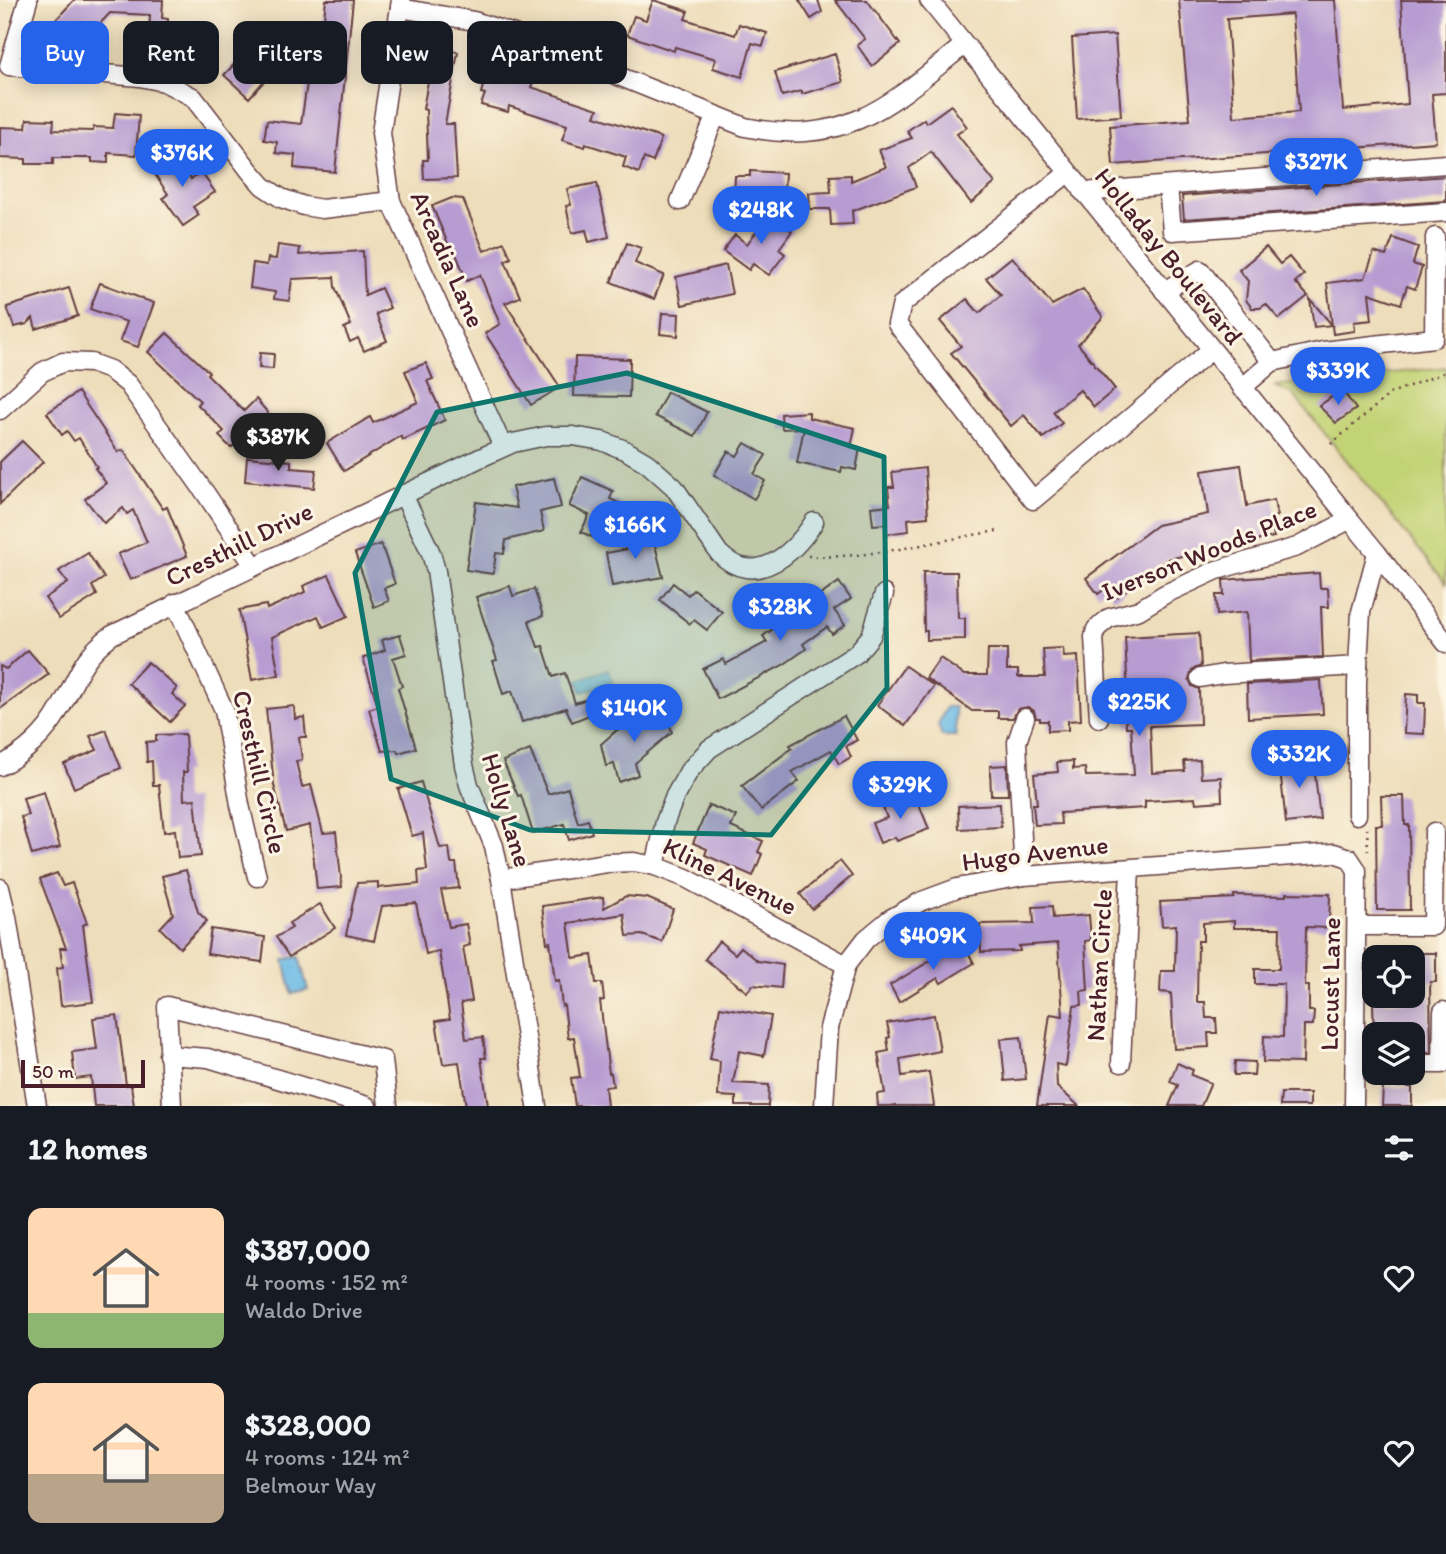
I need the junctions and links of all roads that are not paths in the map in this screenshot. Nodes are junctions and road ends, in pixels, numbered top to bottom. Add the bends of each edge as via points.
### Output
1 (28, 0) edge
2 (929, 0) edge
3 (401, 4) edge
4 (964, 45) junction
5 (716, 115) junction
6 (1446, 164) edge
7 (1068, 173) junction
8 (1168, 186) junction
9 (1083, 192) junction
10 (391, 201) junction
11 (680, 201) dead end
12 (1446, 212) edge
13 (1435, 237) dead end
14 (1164, 291) junction
15 (1211, 350) junction
16 (1272, 362) junction
17 (1242, 388) junction
18 (0, 410) edge
19 (503, 447) junction
20 (403, 494) junction
21 (1349, 520) junction
22 (814, 522) dead end
23 (1377, 554) junction
24 (254, 566) junction
25 (884, 594) dead end
26 (176, 603) junction
27 (1446, 643) edge
28 (1358, 666) junction
29 (1200, 678) dead end
30 (1025, 718) dead end
31 (1099, 718) dead end
32 (0, 766) edge
33 (1362, 816) road end
34 (1434, 832) dead end
35 (1354, 864) joint
36 (655, 866) junction
37 (1130, 869) junction
38 (1024, 876) junction
39 (257, 877) dead end
40 (501, 879) junction
41 (0, 888) edge
42 (1358, 926) junction
43 (846, 965) junction
44 (1443, 1011) dead end
45 (168, 1055) junction
46 (1121, 1063) dead end
47 (1355, 1064) junction
48 (1362, 1064) edge
49 (1425, 1064) edge
50 (37, 1106) edge
51 (172, 1106) edge
52 (367, 1106) edge
53 (388, 1106) edge
54 (537, 1106) edge
55 (824, 1106) edge
56 (1354, 1106) edge

1 - 10 street via 9,66 163,82 193,97 263,186 281,198 322,209
2 - 4 street, Holladay Boulevard
3 - 5 street via 514,34
3 - 10 street, Arcadia Lane via 381,133
4 - 5 street via 881,109 830,130 768,132
4 - 7 street, Holladay Boulevard
5 - 11 street
6 - 8 street
7 - 9 street, Holladay Boulevard
7 - 15 street via 902,304 897,324 1033,500
8 - 9 street
8 - 12 street via 1172,231
9 - 14 street, Holladay Boulevard
10 - 19 street, Arcadia Lane
13 - 16 street via 1434,338
14 - 15 street, Holladay Boulevard
14 - 16 street via 1200,271
15 - 17 street, Holladay Boulevard
16 - 17 street
17 - 21 street, Holladay Boulevard
18 - 24 street via 42,372 63,362 91,363 110,370 128,384
19 - 20 street, Cresthill Drive
19 - 22 street, Cresthill Drive via 559,435 613,444 667,479 725,559 741,566 779,561 802,541
20 - 24 street, Cresthill Drive
20 - 40 street, Holly Lane via 436,571 466,775 494,846
21 - 23 street, Holladay Boulevard
21 - 31 street, Iverson Woods Place via 1297,547 1217,570 1139,610 1101,622 1094,637
23 - 27 street, Holladay Boulevard
23 - 28 street via 1361,611
24 - 26 street, Cresthill Drive
25 - 36 street via 871,636 856,654 709,749 689,771 665,822
26 - 32 street, Cresthill Drive via 94,649 48,727
26 - 39 street, Cresthill Circle via 224,710
28 - 29 street
28 - 33 street
30 - 38 street via 1017,742
34 - 42 street via 1433,926
35 - 37 street, Hugo Avenue via 1334,853
35 - 42 street, Locust Lane
36 - 40 street, Kline Avenue via 607,863
36 - 43 street, Kline Avenue via 686,878
37 - 38 street, Hugo Avenue
37 - 46 street, Nathan Circle
38 - 43 street, Hugo Avenue via 957,888 922,901 866,939
40 - 54 street, Holly Lane
41 - 50 street
42 - 47 street, Locust Lane
43 - 55 street, Hugo Avenue via 829,1028
44 - 49 street via 1442,1064
45 - 51 street
45 - 52 street via 208,1058
45 - 53 street via 167,1006 383,1060
47 - 48 street
47 - 56 street, Locust Lane

